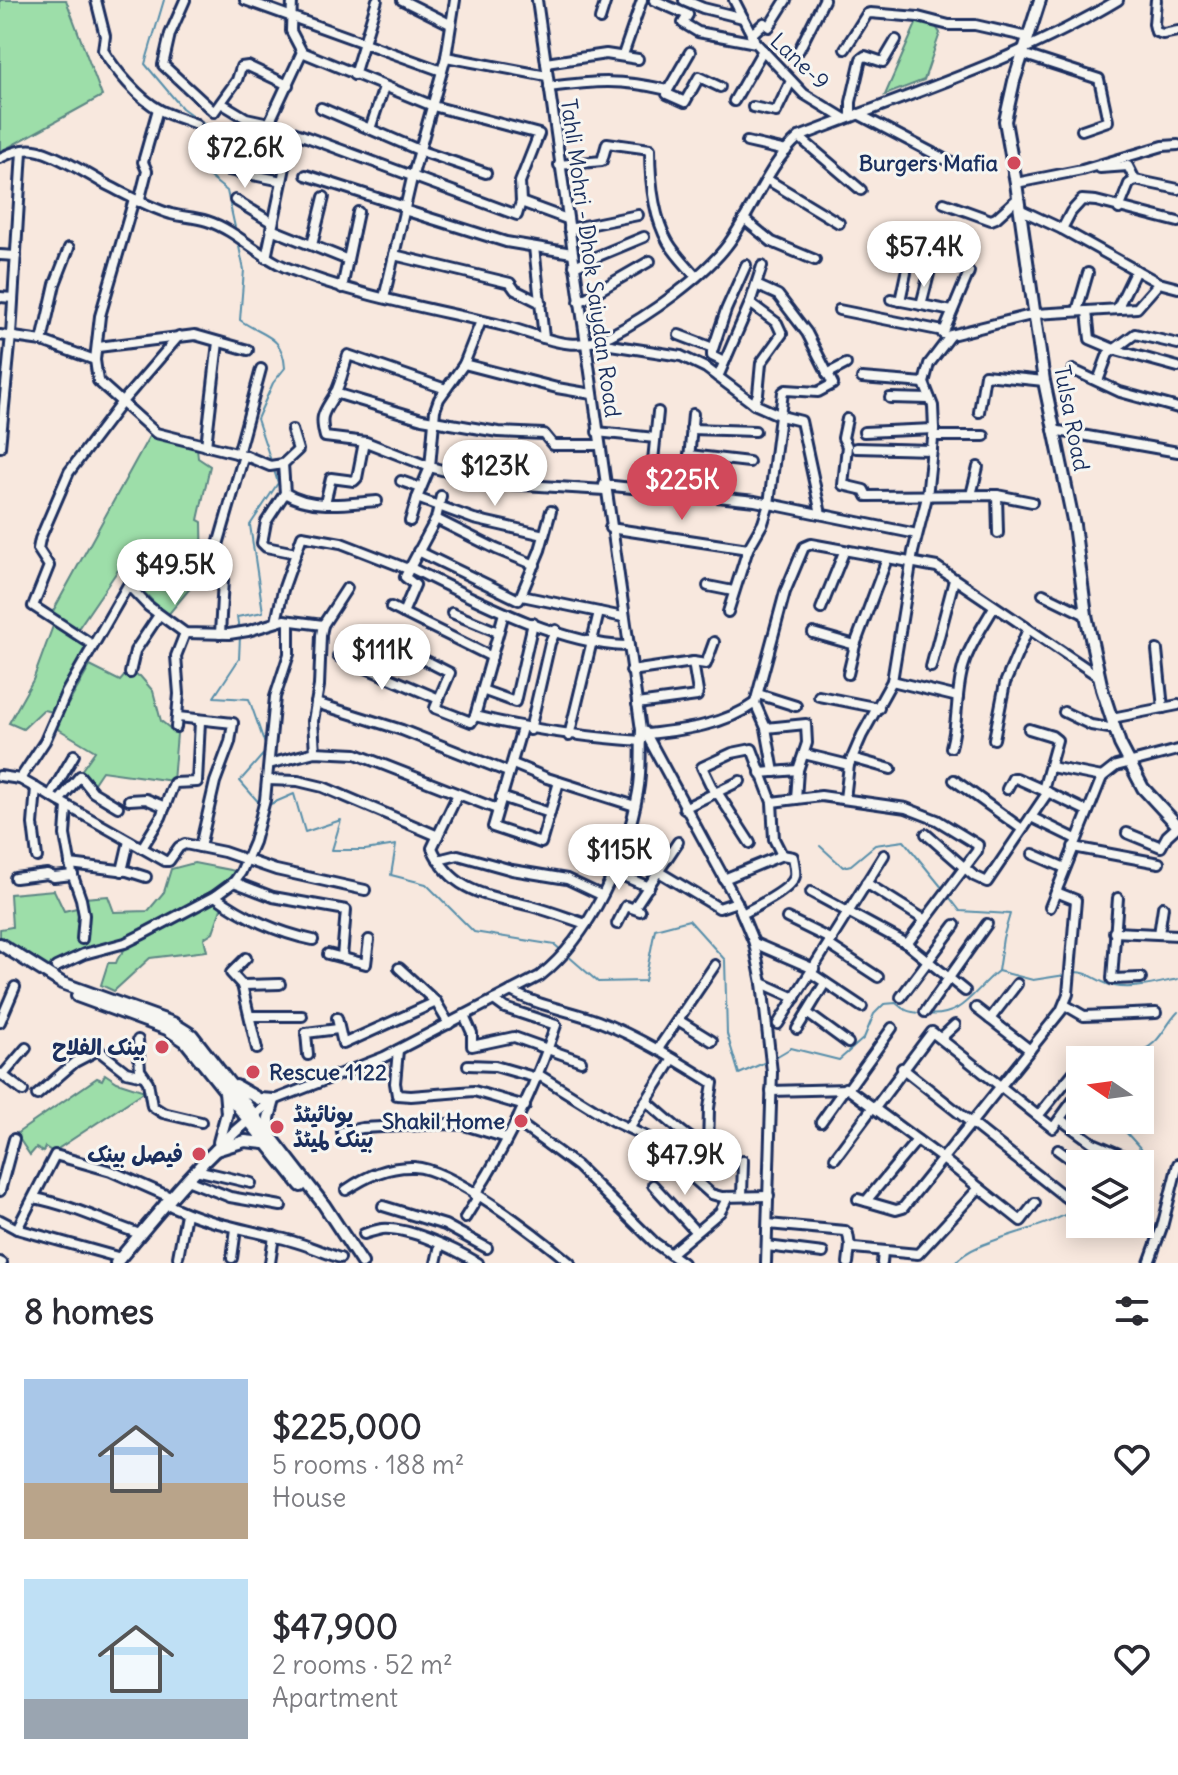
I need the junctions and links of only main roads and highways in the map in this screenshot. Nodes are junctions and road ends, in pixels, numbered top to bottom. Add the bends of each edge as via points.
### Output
1 (1040, 0) edge
2 (1178, 826) edge
3 (0, 944) edge
4 (0, 951) edge
5 (136, 1014) junction
6 (226, 1086) junction
7 (250, 1118) junction
8 (268, 1141) junction
9 (214, 1150) junction
10 (119, 1260) edge
11 (355, 1263) edge
12 (362, 1263) edge

1 - 2 main road, Tulsa Road via 1005,112 1044,381 1098,676 1129,763 1143,788
3 - 5 main road via 62,983
4 - 5 main road via 57,988
5 - 6 main road via 185,1041
6 - 7 main road
6 - 8 main road via 274,1100
6 - 9 main road via 224,1132
7 - 8 main road
7 - 9 main road
8 - 9 main road
8 - 11 main road
8 - 12 main road via 324,1205
9 - 10 main road

